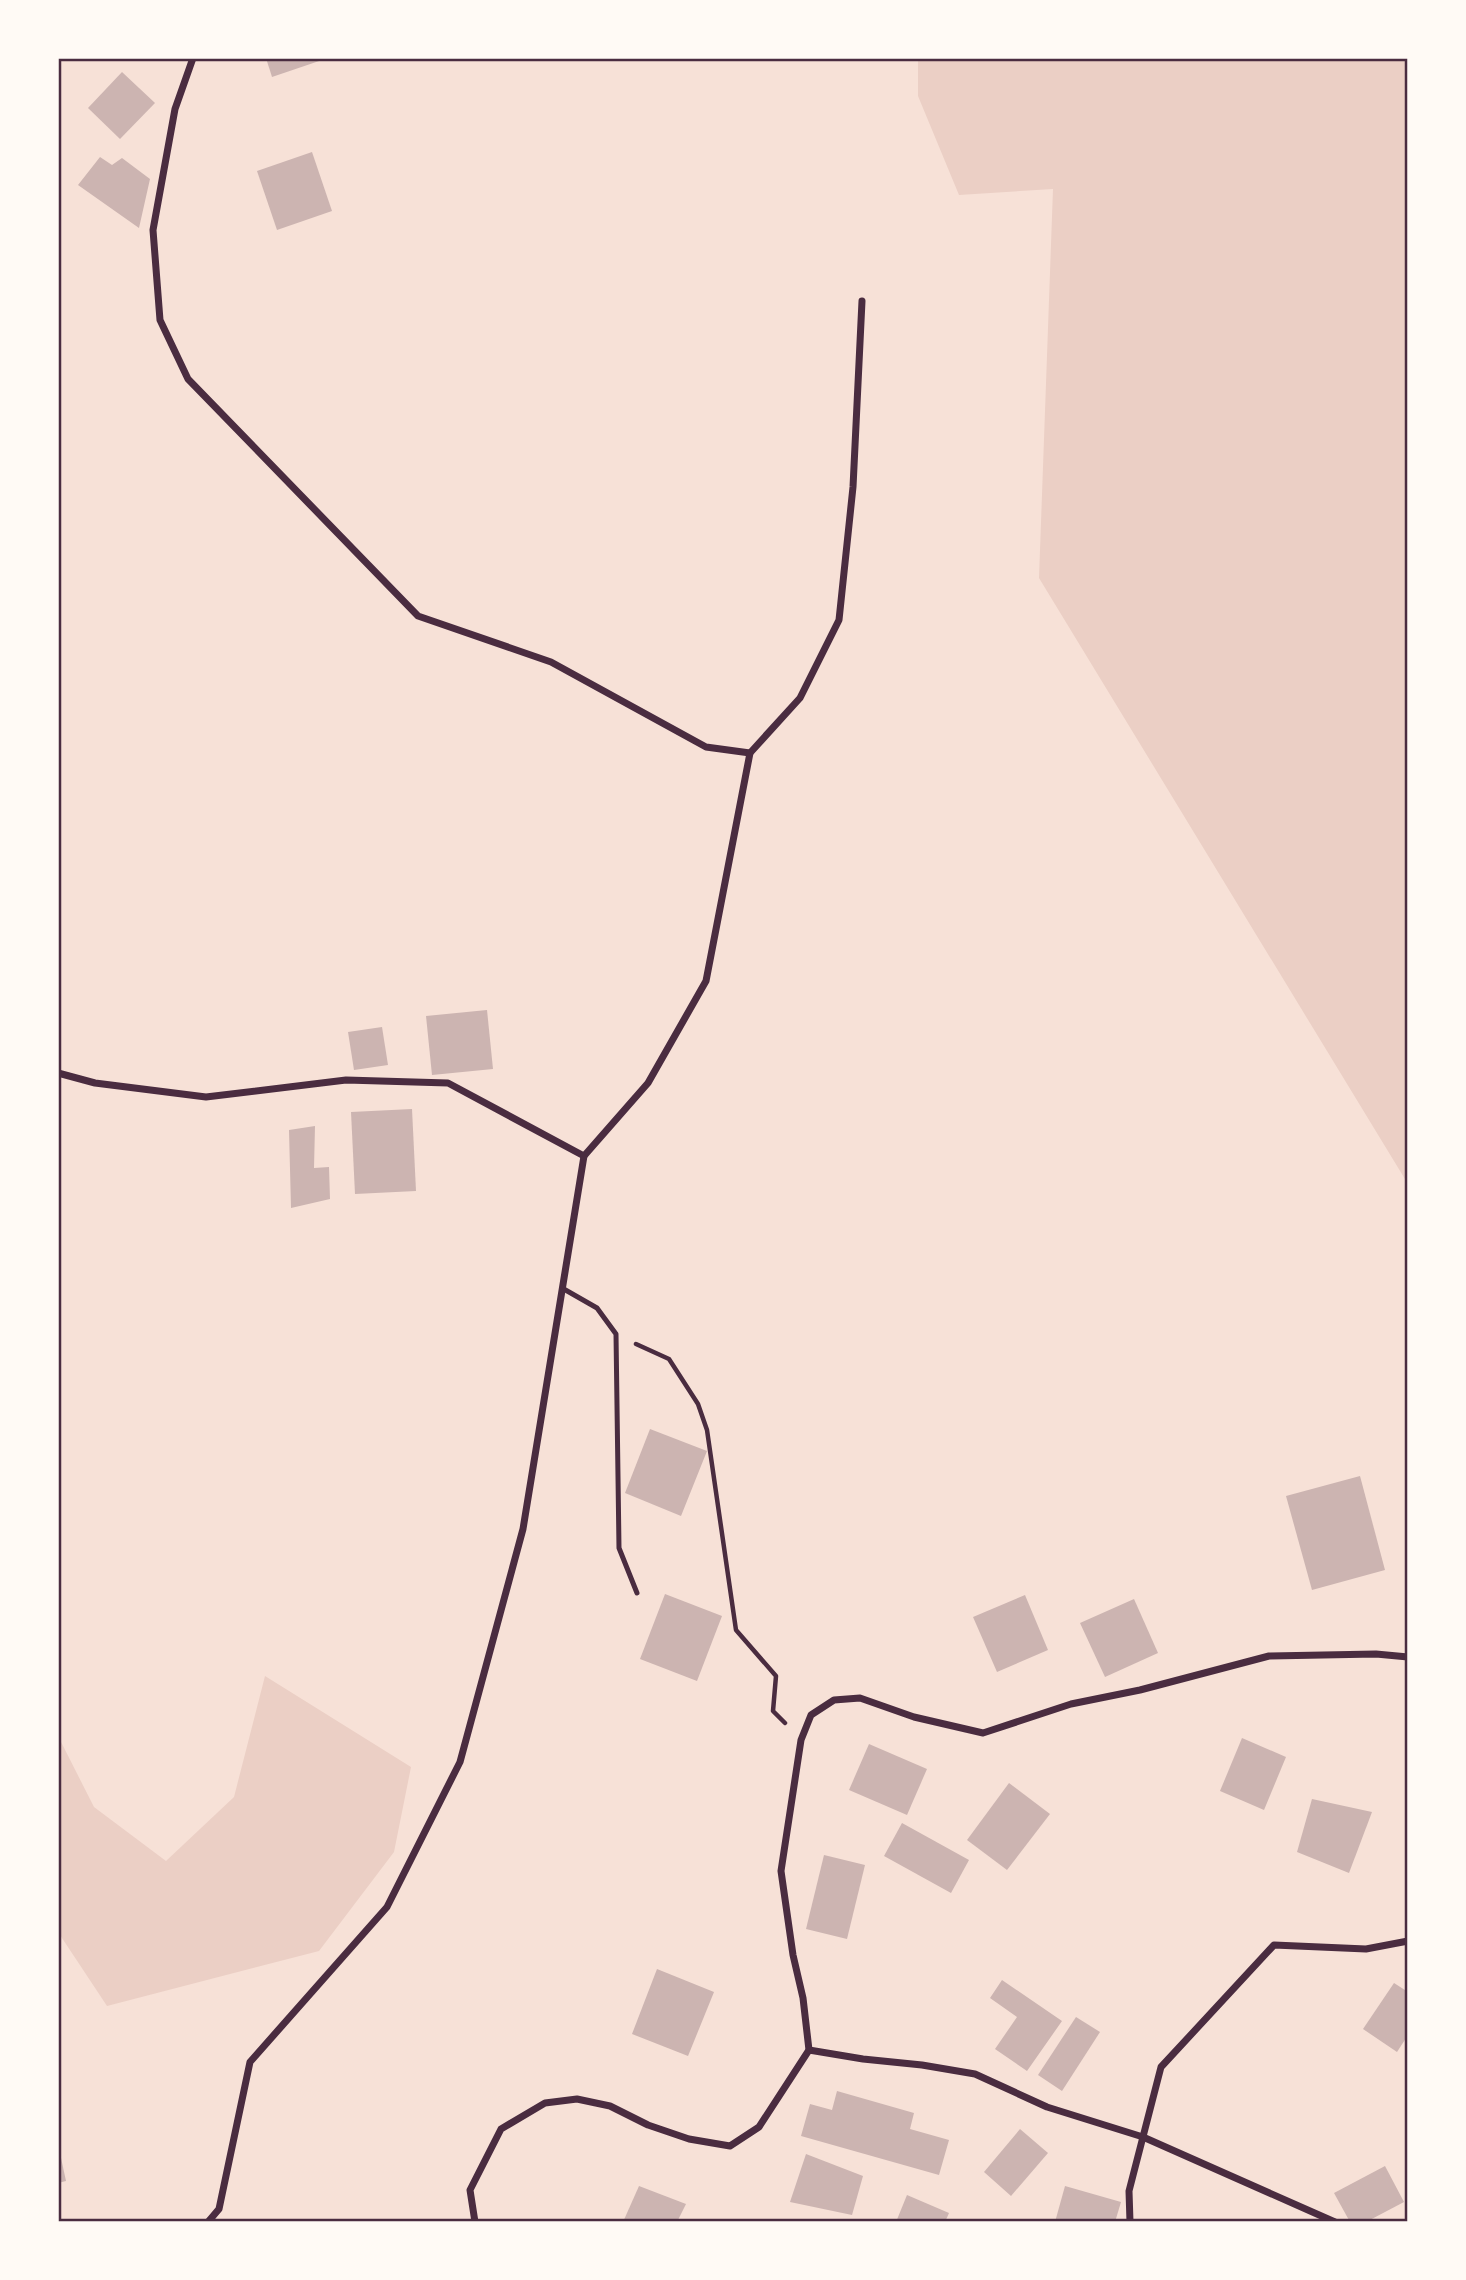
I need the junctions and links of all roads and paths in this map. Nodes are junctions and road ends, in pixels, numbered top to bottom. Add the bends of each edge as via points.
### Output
1 (193, 58) edge
2 (862, 301) dead end
3 (750, 753) junction
4 (58, 1073) edge
5 (584, 1156) junction
6 (562, 1288) junction
7 (616, 1334) junction
8 (637, 1592) dead end
9 (1408, 1657) edge
10 (801, 1740) junction
11 (1408, 1941) edge
12 (809, 2050) junction
13 (1143, 2137) junction
14 (208, 2222) edge
15 (475, 2222) edge
16 (1130, 2222) edge
17 (1335, 2222) edge

1 - 3 street via 175,109 153,230 160,320 188,379 418,615 551,662 706,747
2 - 3 street via 853,487 839,620 800,698
3 - 5 street via 706,981 648,1083
4 - 5 street via 95,1083 206,1097 346,1080 448,1083
5 - 6 street
6 - 7 lane via 597,1308
6 - 14 street via 523,1529 460,1762 387,1907 250,2062 219,2209
7 - 8 lane via 619,1548
7 - 10 path via 669,1359 698,1405 707,1430 736,1630 776,1676 773,1712
9 - 10 street via 1269,1656 1071,1704 983,1733 860,1698 834,1700 811,1715
10 - 12 street via 781,1871
11 - 13 street via 1366,1949 1274,1945 1161,2067
12 - 13 street via 975,2074 1047,2106
12 - 15 street via 759,2127 730,2146 689,2139 610,2106 577,2099 545,2104 501,2129 470,2190
13 - 16 street via 1129,2191
13 - 17 street

